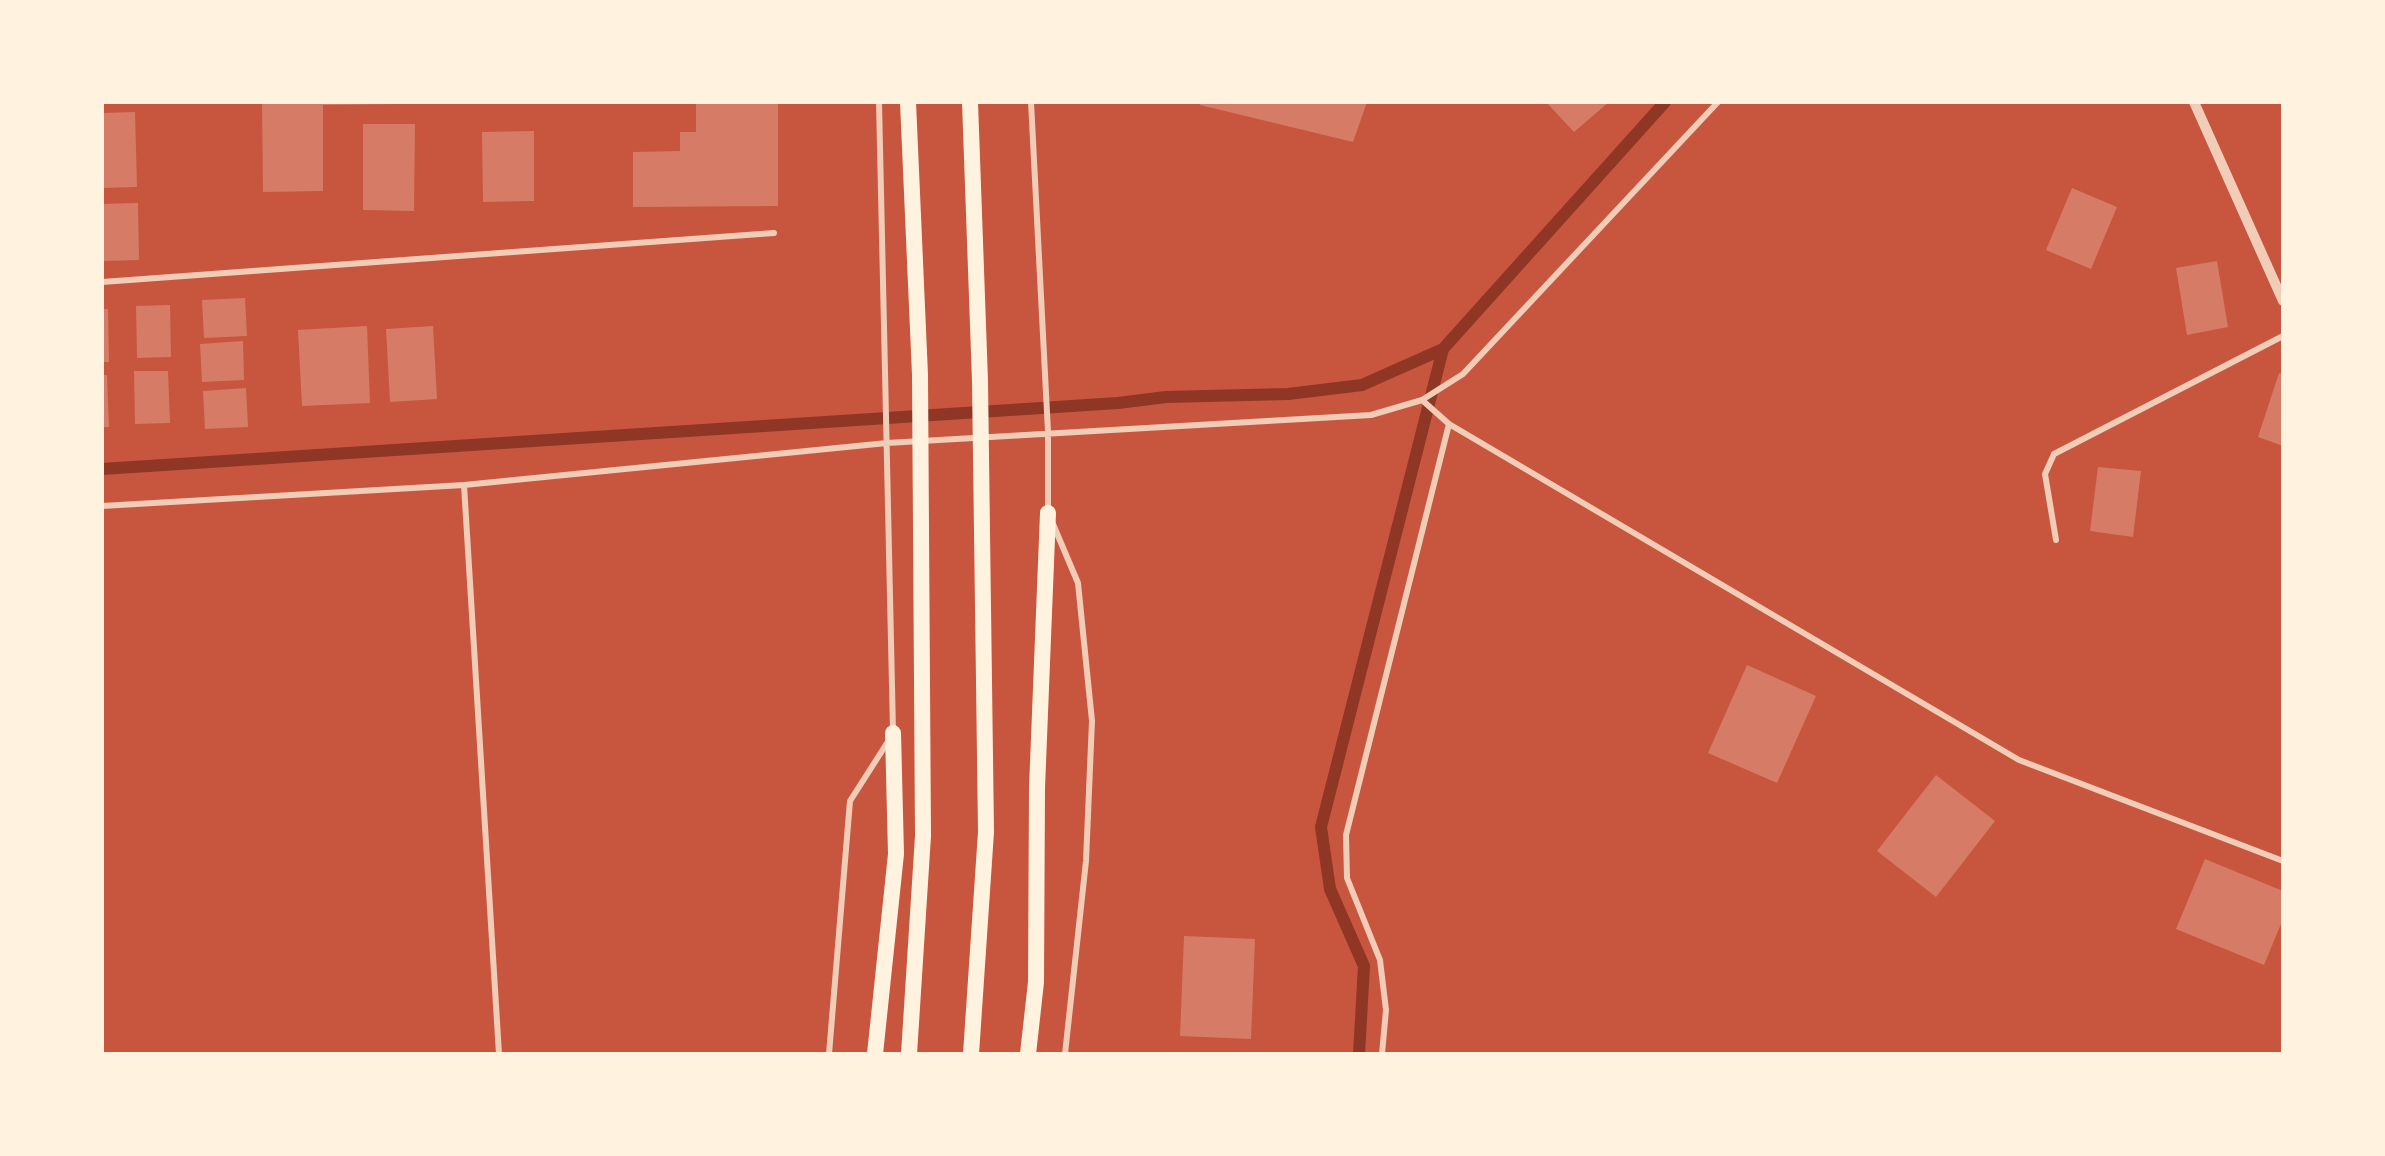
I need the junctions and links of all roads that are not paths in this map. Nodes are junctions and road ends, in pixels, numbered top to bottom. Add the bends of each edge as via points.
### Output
1 (879, 102) edge
2 (908, 102) edge
3 (970, 102) edge
4 (1031, 102) edge
5 (1718, 102) edge
6 (2194, 102) edge
7 (774, 233) dead end
8 (102, 282) edge
9 (2283, 301) edge
10 (2283, 336) edge
11 (1422, 400) junction
12 (1449, 424) junction
13 (1048, 432) junction
14 (886, 442) junction
15 (464, 485) junction
16 (102, 506) edge
17 (1048, 513) junction
18 (2056, 540) dead end
19 (893, 733) junction
20 (2283, 861) edge
21 (499, 1054) edge
22 (829, 1054) edge
23 (875, 1054) edge
24 (909, 1054) edge
25 (971, 1054) edge
26 (1028, 1054) edge
27 (1065, 1054) edge
28 (1382, 1054) edge

1 - 14 street
2 - 24 highway via 920,375 923,836
3 - 25 highway via 980,381 986,832
4 - 13 street
5 - 11 street via 1463,374
6 - 9 street
7 - 8 street
10 - 18 street via 2054,454 2045,474
11 - 12 street
11 - 13 street via 1371,416
12 - 20 street via 2019,760
12 - 28 street via 1346,835 1347,878 1380,960 1386,1010
13 - 14 street
13 - 17 street
14 - 15 street
14 - 19 street
15 - 16 street
15 - 21 street
17 - 26 highway via 1036,982
17 - 27 street via 1078,583 1092,721 1086,861
19 - 22 street via 850,801
19 - 23 highway via 896,854

